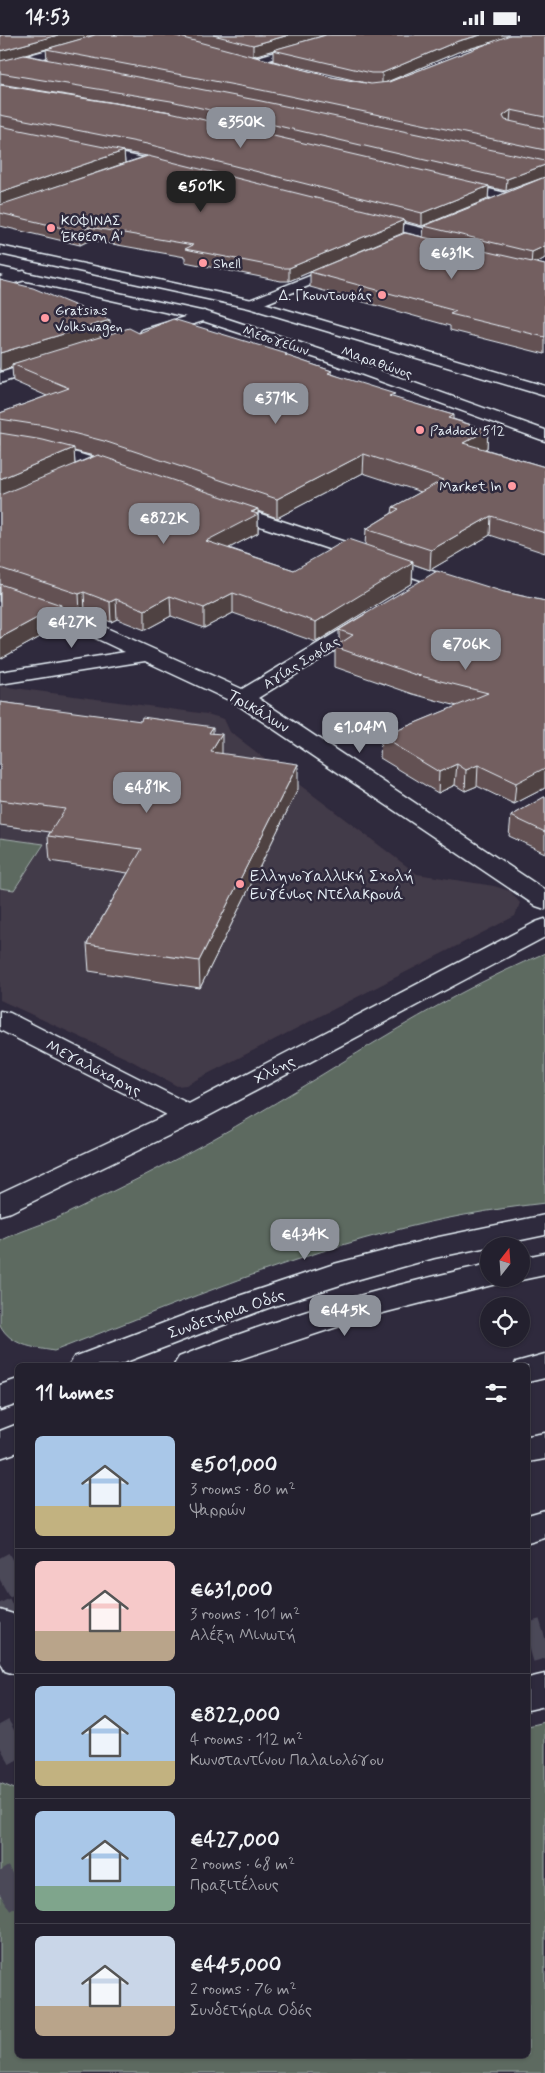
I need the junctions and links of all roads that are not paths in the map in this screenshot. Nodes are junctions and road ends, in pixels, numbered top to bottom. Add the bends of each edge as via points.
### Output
1 (116, 35) edge
2 (344, 35) edge
3 (23, 60) junction
4 (52, 66) edge
5 (0, 67) edge
6 (273, 67) edge
7 (78, 148) edge
8 (146, 162) junction
9 (184, 171) edge
10 (119, 172) edge
11 (436, 181) edge
12 (484, 208) edge
13 (351, 214) edge
14 (442, 226) edge
15 (426, 233) junction
16 (433, 248) edge
17 (0, 250) edge
18 (360, 260) edge
19 (0, 271) edge
20 (24, 276) junction
21 (0, 282) edge
22 (252, 304) junction
23 (204, 317) junction
24 (130, 339) edge
25 (430, 355) junction
26 (65, 358) edge
27 (0, 377) edge
28 (545, 391) edge
29 (545, 400) edge
30 (545, 421) edge
31 (545, 436) edge
32 (0, 444) edge
33 (98, 465) junction
34 (71, 476) edge
35 (135, 477) edge
36 (201, 500) edge
37 (480, 592) edge
38 (0, 595) edge
39 (385, 611) edge
40 (149, 654) junction
41 (0, 678) edge
42 (243, 698) junction
43 (545, 901) edge
44 (545, 927) edge
45 (0, 1019) edge
46 (189, 1115) junction
47 (0, 1205) edge
48 (545, 1225) edge
49 (545, 1264) edge
50 (530, 1267) edge
51 (480, 1277) edge
52 (90, 1363) edge
53 (195, 1363) edge
54 (545, 1366) edge
55 (530, 1370) edge
56 (15, 1392) edge
57 (0, 1398) edge
58 (15, 1438) edge
59 (0, 1445) edge
60 (545, 1446) edge
61 (530, 1449) edge
62 (545, 1525) edge
63 (530, 1529) edge
64 (0, 1625) edge
65 (15, 1654) edge
66 (545, 1690) edge
67 (530, 1694) edge

1 - 3 main road
2 - 6 main road via 250,60
3 - 4 main road
3 - 5 main road
7 - 8 main road
8 - 9 main road
8 - 10 main road
11 - 12 main road via 518,195
13 - 15 main road
14 - 15 main road
15 - 16 main road via 405,242
17 - 22 main road, Μεσογείων
18 - 22 main road
19 - 20 main road, Μεσογείων
20 - 21 main road
20 - 23 main road, Μεσογείων
22 - 25 main road, Μεσογείων
23 - 24 main road
23 - 30 main road, Μαραθώνος via 349,352
23 - 31 main road, Μεσογείων via 325,356
25 - 28 main road, Μεσογείων
25 - 29 main road, Μαραθώνος
26 - 27 main road
32 - 33 main road via 46,451
33 - 34 main road
33 - 35 main road
36 - 37 main road via 427,585
38 - 40 main road, Τρικάλων via 73,620
39 - 42 main road, Αγίας Σοφίας
40 - 41 main road
40 - 42 main road, Τρικάλων
42 - 43 main road, Τρικάλων
44 - 46 main road, Χλόης
45 - 46 main road, Μεγαλόχαρης
46 - 47 main road, Χλόης
48 - 52 main road, Συνδετήρια Οδός via 432,1249 324,1280 209,1317
49 - 50 main road
51 - 53 main road via 371,1304 228,1349
54 - 55 main road
56 - 57 main road
58 - 59 main road
60 - 61 main road
62 - 63 main road
64 - 65 main road
66 - 67 main road

